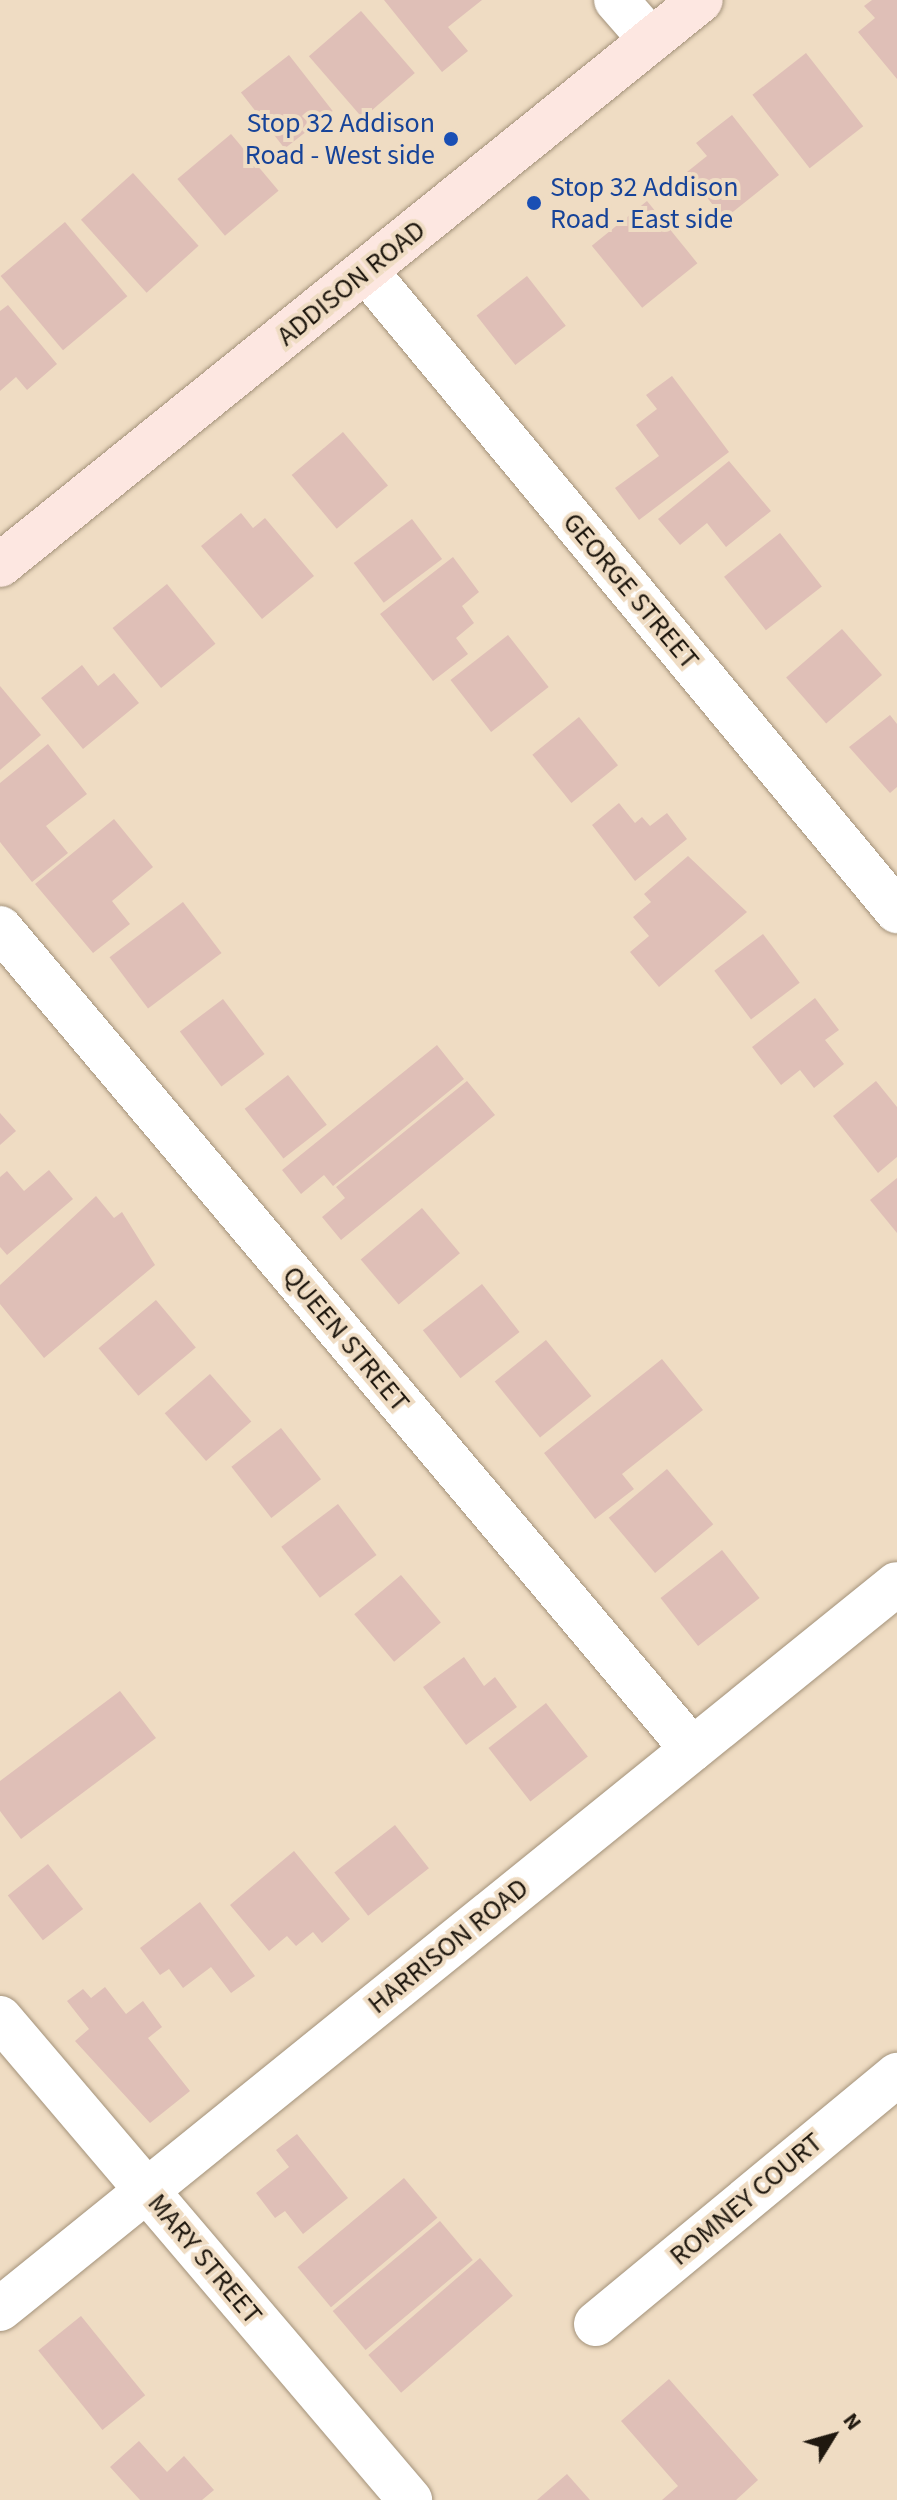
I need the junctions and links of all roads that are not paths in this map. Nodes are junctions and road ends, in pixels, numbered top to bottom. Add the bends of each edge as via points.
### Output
1 (616, 0) edge
2 (701, 0) edge
3 (651, 40) junction
4 (366, 271) junction
5 (0, 565) edge
6 (897, 911) edge
7 (0, 928) edge
8 (897, 1584) edge
9 (692, 1749) junction
10 (0, 2018) edge
11 (897, 2075) edge
12 (146, 2189) junction
13 (0, 2309) edge
14 (596, 2324) dead end
15 (410, 2500) edge

1 - 3 street
2 - 3 main road, ADDISON ROAD
3 - 4 main road, ADDISON ROAD
4 - 5 main road, ADDISON ROAD
4 - 6 street, GEORGE STREET
7 - 9 street, QUEEN STREET
8 - 9 street, HARRISON ROAD
9 - 12 street, HARRISON ROAD
10 - 12 street, MARY STREET
11 - 14 street, ROMNEY COURT
12 - 13 street, HARRISON ROAD
12 - 15 street, MARY STREET

